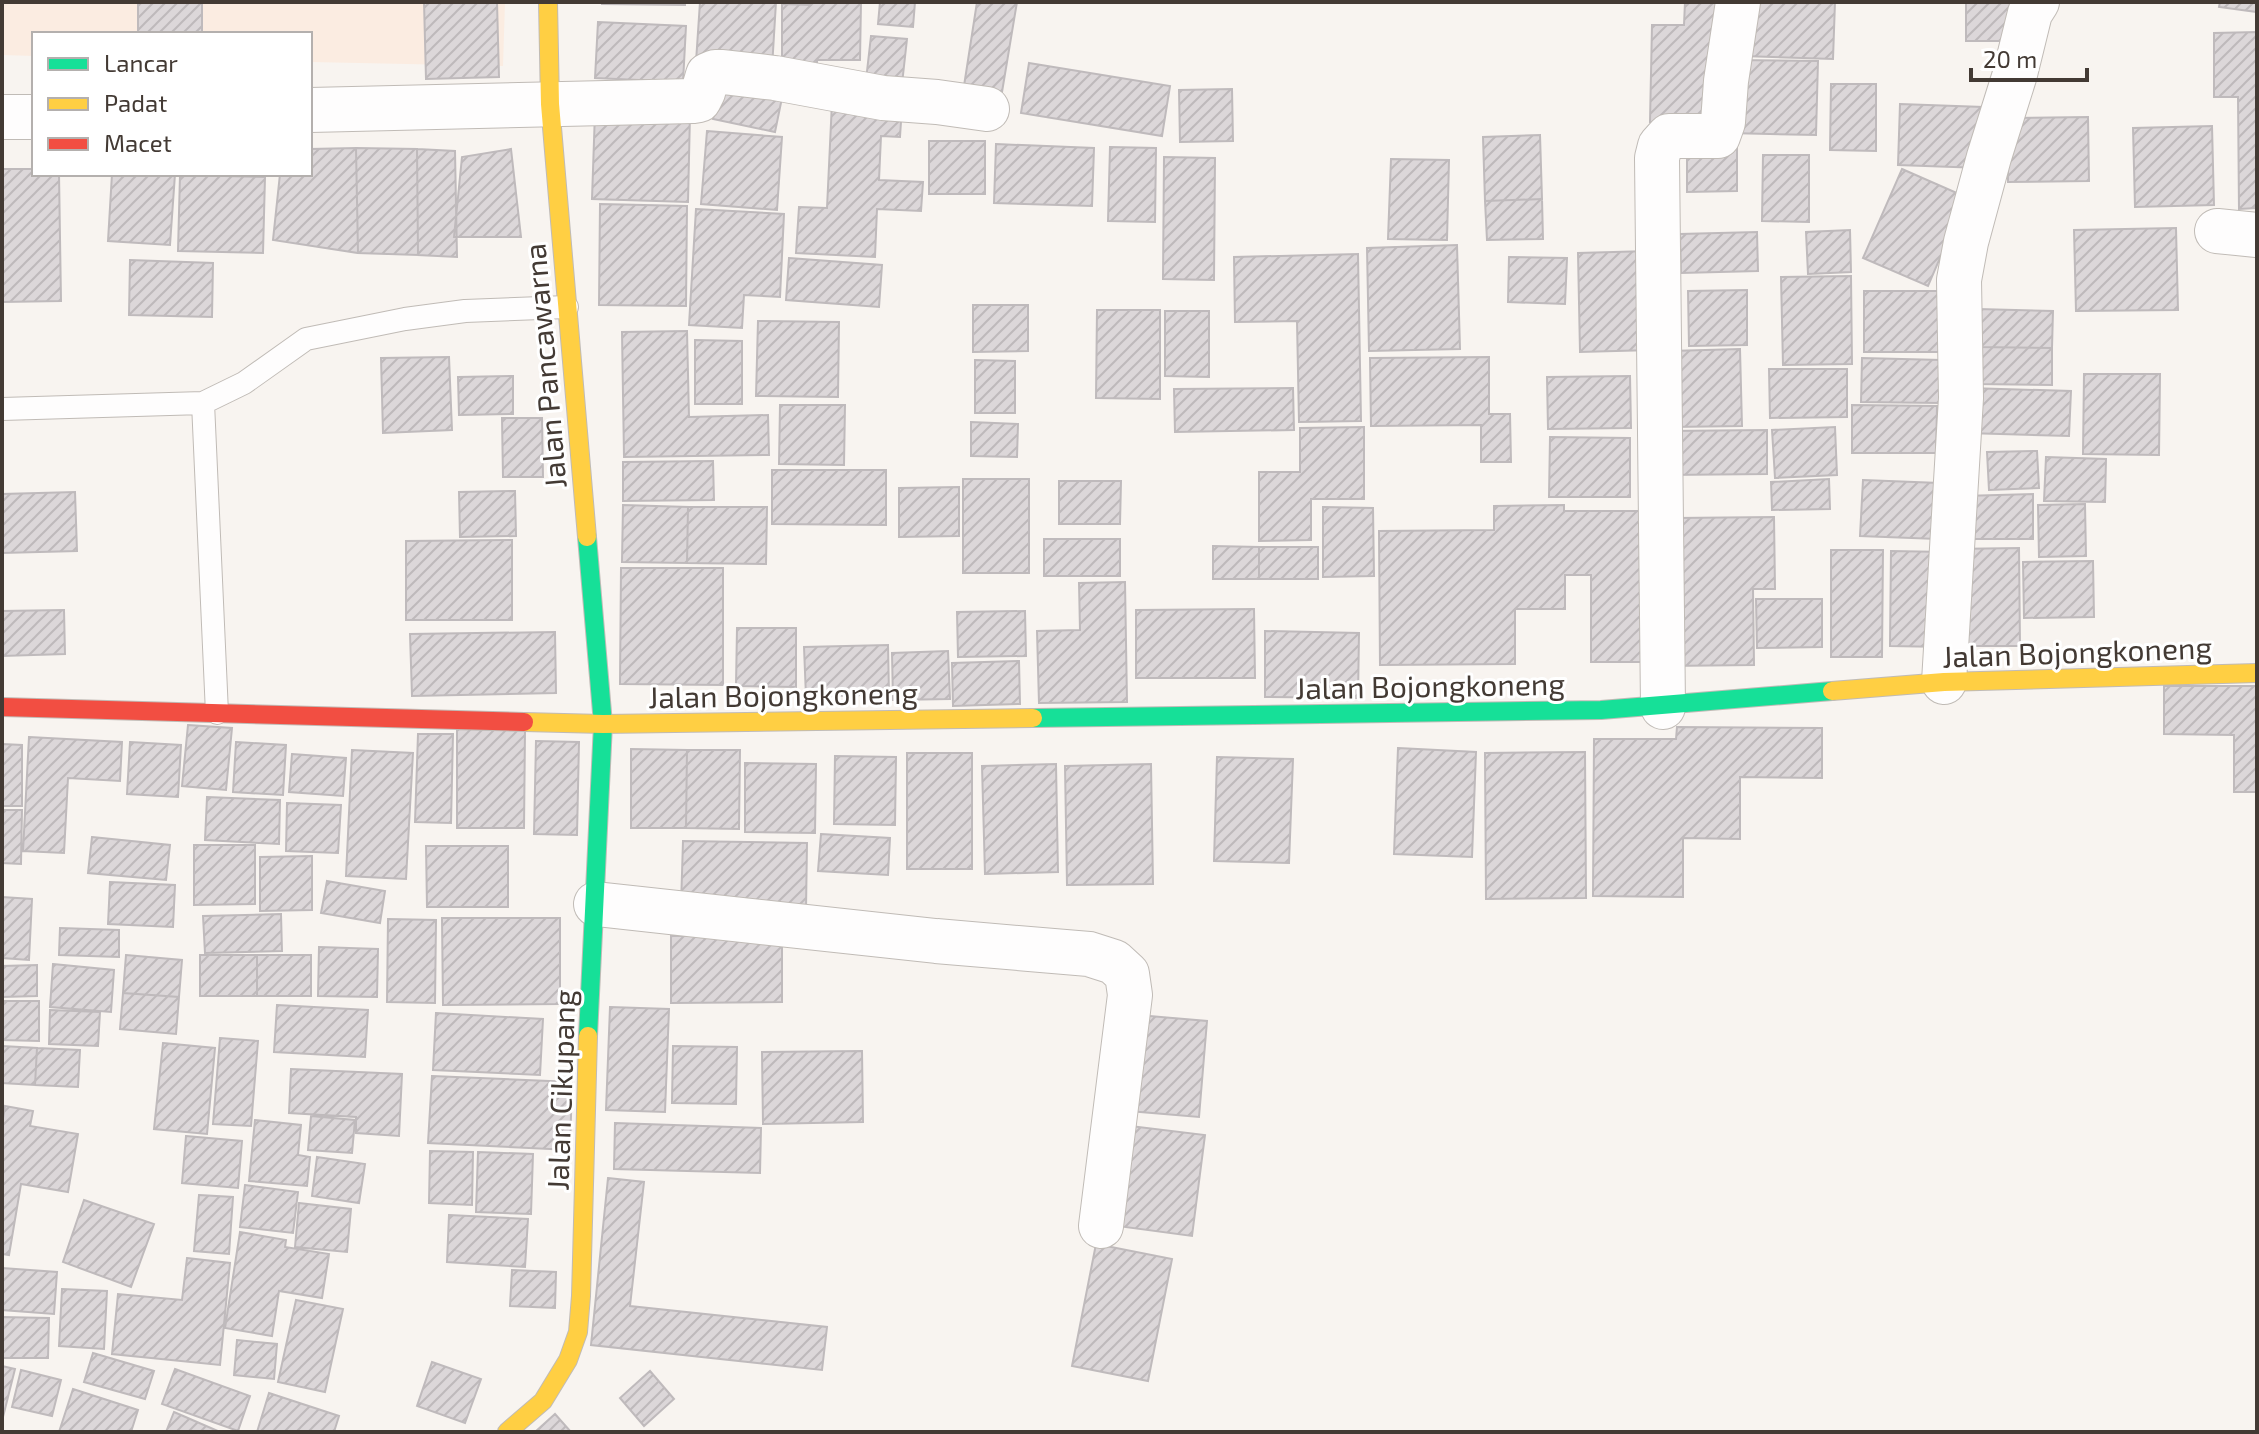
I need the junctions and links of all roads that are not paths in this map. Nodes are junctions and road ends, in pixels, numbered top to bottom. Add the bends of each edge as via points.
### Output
1 (548, 2) edge
2 (1738, 2) edge
3 (2037, 2) edge
4 (550, 104) junction
5 (987, 109) dead end
6 (312, 110) edge
7 (2, 117) edge
8 (32, 117) edge
9 (567, 307) junction
10 (203, 403) junction
11 (2, 409) edge
12 (2257, 673) edge
13 (1944, 682) junction
14 (2, 707) edge
15 (1663, 707) junction
16 (217, 713) junction
17 (603, 724) junction
18 (596, 904) junction
19 (1101, 1226) dead end
20 (507, 1432) edge

1 - 4 main road, Jalan Pancawarna
2 - 15 street via 1718,136 1669,136 1657,158
3 - 13 street via 1989,157 1959,280 1961,398
4 - 5 street via 699,100 708,75 723,72
4 - 6 street
4 - 9 main road, Jalan Pancawarna
7 - 8 street
9 - 10 lane via 465,311 306,339 244,383
9 - 17 main road, Jalan Pancawarna
10 - 11 lane
10 - 16 lane
12 - 13 main road, Jalan Bojongkoneng
13 - 15 main road, Jalan Bojongkoneng
14 - 16 main road, Jalan Bojongkoneng
15 - 17 main road, Jalan Bojongkoneng
16 - 17 main road, Jalan Bojongkoneng
17 - 18 main road, Jalan Cikupang
18 - 19 street via 1089,954 1114,962 1127,974 1130,995
18 - 20 main road, Jalan Cikupang via 578,1332 543,1401

